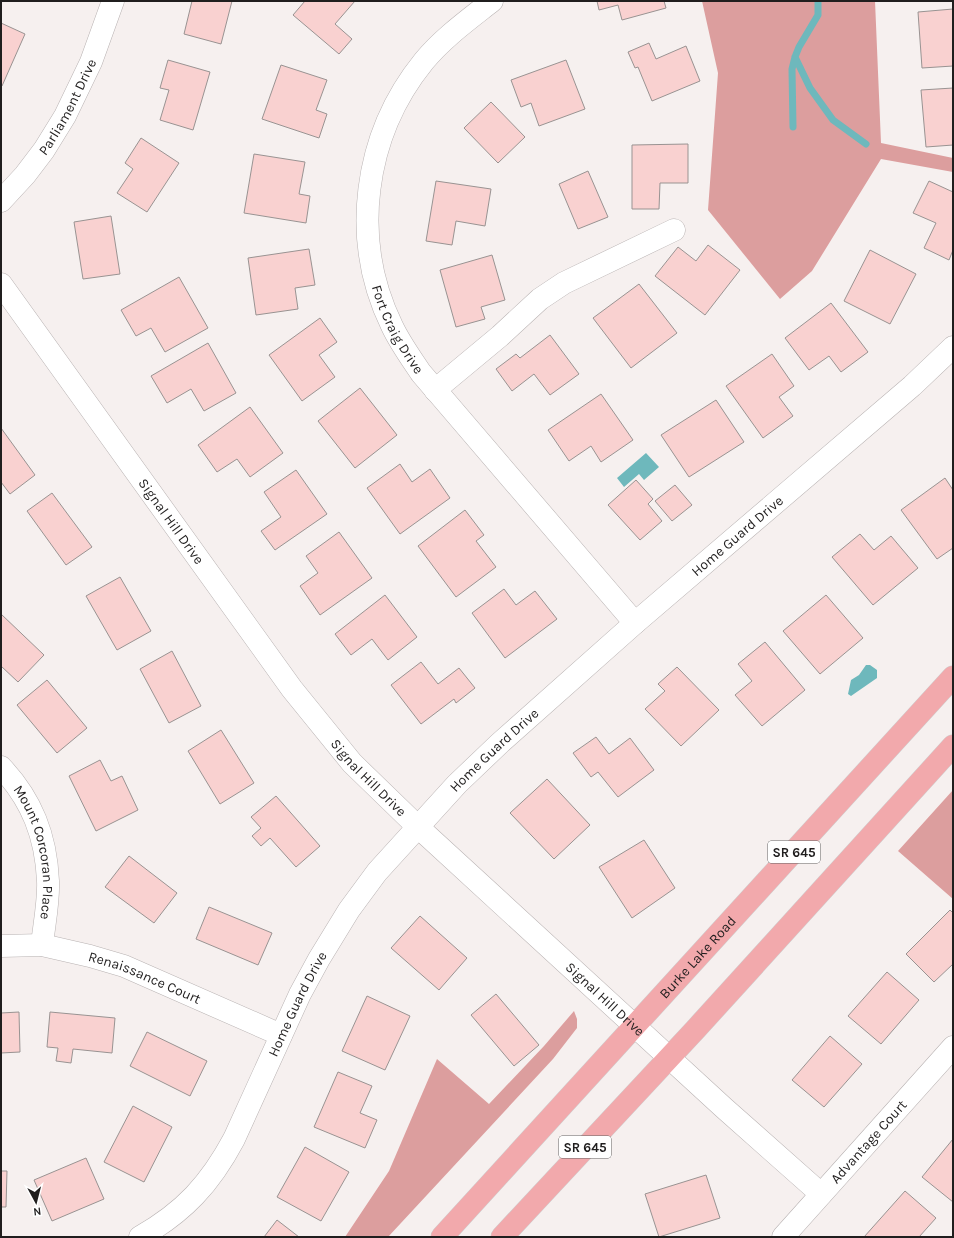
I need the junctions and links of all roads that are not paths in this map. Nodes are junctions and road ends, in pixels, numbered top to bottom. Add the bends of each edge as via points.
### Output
1 (113, 1) edge
2 (492, 1) edge
3 (1, 201) edge
4 (674, 230) dead end
5 (1, 284) edge
6 (953, 347) edge
7 (435, 390) junction
8 (635, 623) junction
9 (953, 677) edge
10 (953, 746) edge
11 (1, 767) edge
12 (418, 827) junction
13 (42, 945) junction
14 (1, 946) edge
15 (635, 1027) junction
16 (281, 1035) junction
17 (953, 1046) edge
18 (669, 1057) junction
19 (821, 1194) junction
20 (140, 1237) edge
21 (442, 1237) edge
22 (502, 1237) edge
23 (783, 1237) edge

1 - 3 street, Parliament Drive via 91,62 65,116 44,150
2 - 7 street, Fort Craig Drive via 441,42 412,77 384,127 370,183 367,236 372,269 380,296 399,340
4 - 7 street via 564,283 540,299
5 - 12 street, Signal Hill Drive via 292,689 352,763
6 - 8 street, Home Guard Drive via 912,386
7 - 8 street, Fort Craig Drive
8 - 12 street, Home Guard Drive via 500,743 457,784
9 - 15 main road, Burke Lake Road / SR 645
10 - 18 main road, SR 645
11 - 13 street, Mount Corcoran Place via 24,796 40,829 45,849 48,882
12 - 15 street, Signal Hill Drive
12 - 16 street, Home Guard Drive via 377,872 349,910 319,959
13 - 14 street, Renaissance Court
13 - 16 street, Renaissance Court via 124,966
15 - 18 street, Signal Hill Drive
15 - 21 main road, Burke Lake Road / SR 645
16 - 20 street, Home Guard Drive via 222,1162 193,1198 175,1214
17 - 19 street, Advantage Court
18 - 19 street, Signal Hill Drive
18 - 22 main road, SR 645
19 - 23 street, Advantage Court

